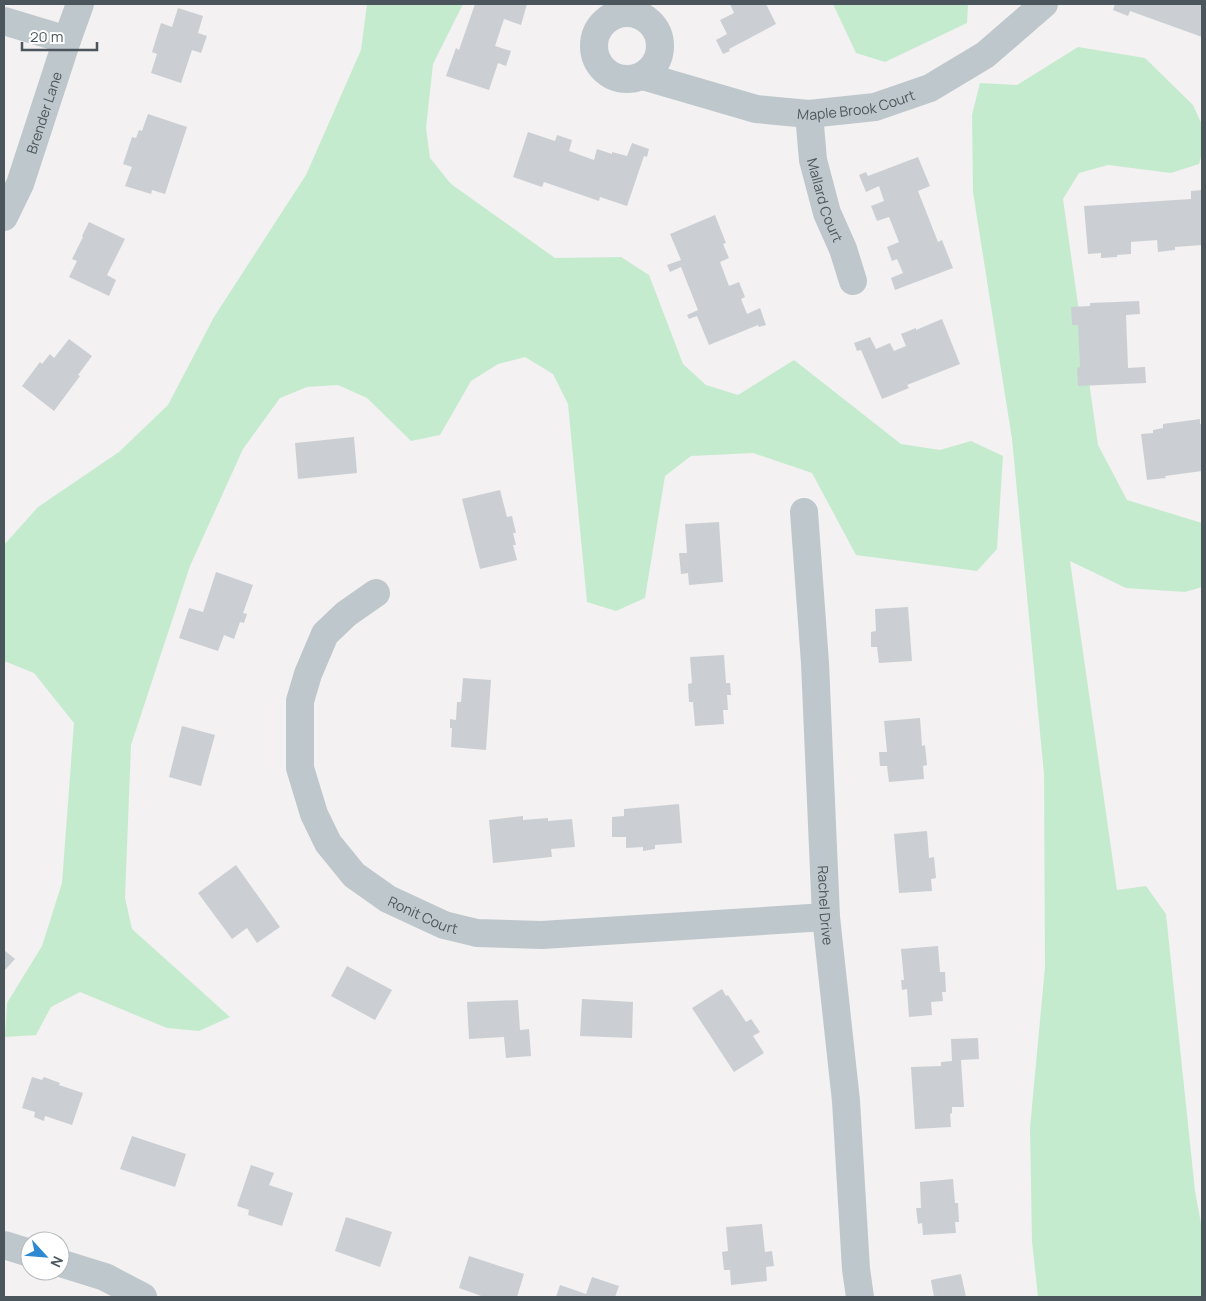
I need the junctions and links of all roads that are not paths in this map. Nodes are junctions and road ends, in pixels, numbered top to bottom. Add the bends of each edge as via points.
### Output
1 (80, 4) edge
2 (1044, 4) edge
3 (605, 12) edge
4 (4, 20) edge
5 (66, 40) junction
6 (643, 76) junction
7 (809, 114) junction
8 (4, 218) edge
9 (853, 281) dead end
10 (804, 512) dead end
11 (376, 594) dead end
12 (826, 917) junction
13 (4, 1245) edge
14 (20, 1250) edge
15 (70, 1266) edge
16 (143, 1297) edge
17 (860, 1297) edge

1 - 5 street, Brender Lane
2 - 7 street, Maple Brook Court via 985,54 930,88 875,107
3 - 6 street via 594,40 597,61 612,76 622,79
3 - 6 street via 614,15 636,13 646,18 660,36 658,59
4 - 5 street
5 - 8 street, Brender Lane via 20,184
6 - 7 street, Maple Brook Court via 756,109
7 - 9 street, Mallard Court via 813,160
10 - 12 street, Rachel Drive via 815,663
11 - 12 street, Ronit Court via 346,614 325,634 300,701 300,768 314,814 328,843 354,875 388,900 444,926 477,933 542,936
12 - 17 street, Rachel Drive via 846,1101
13 - 14 street
15 - 16 street via 105,1277

